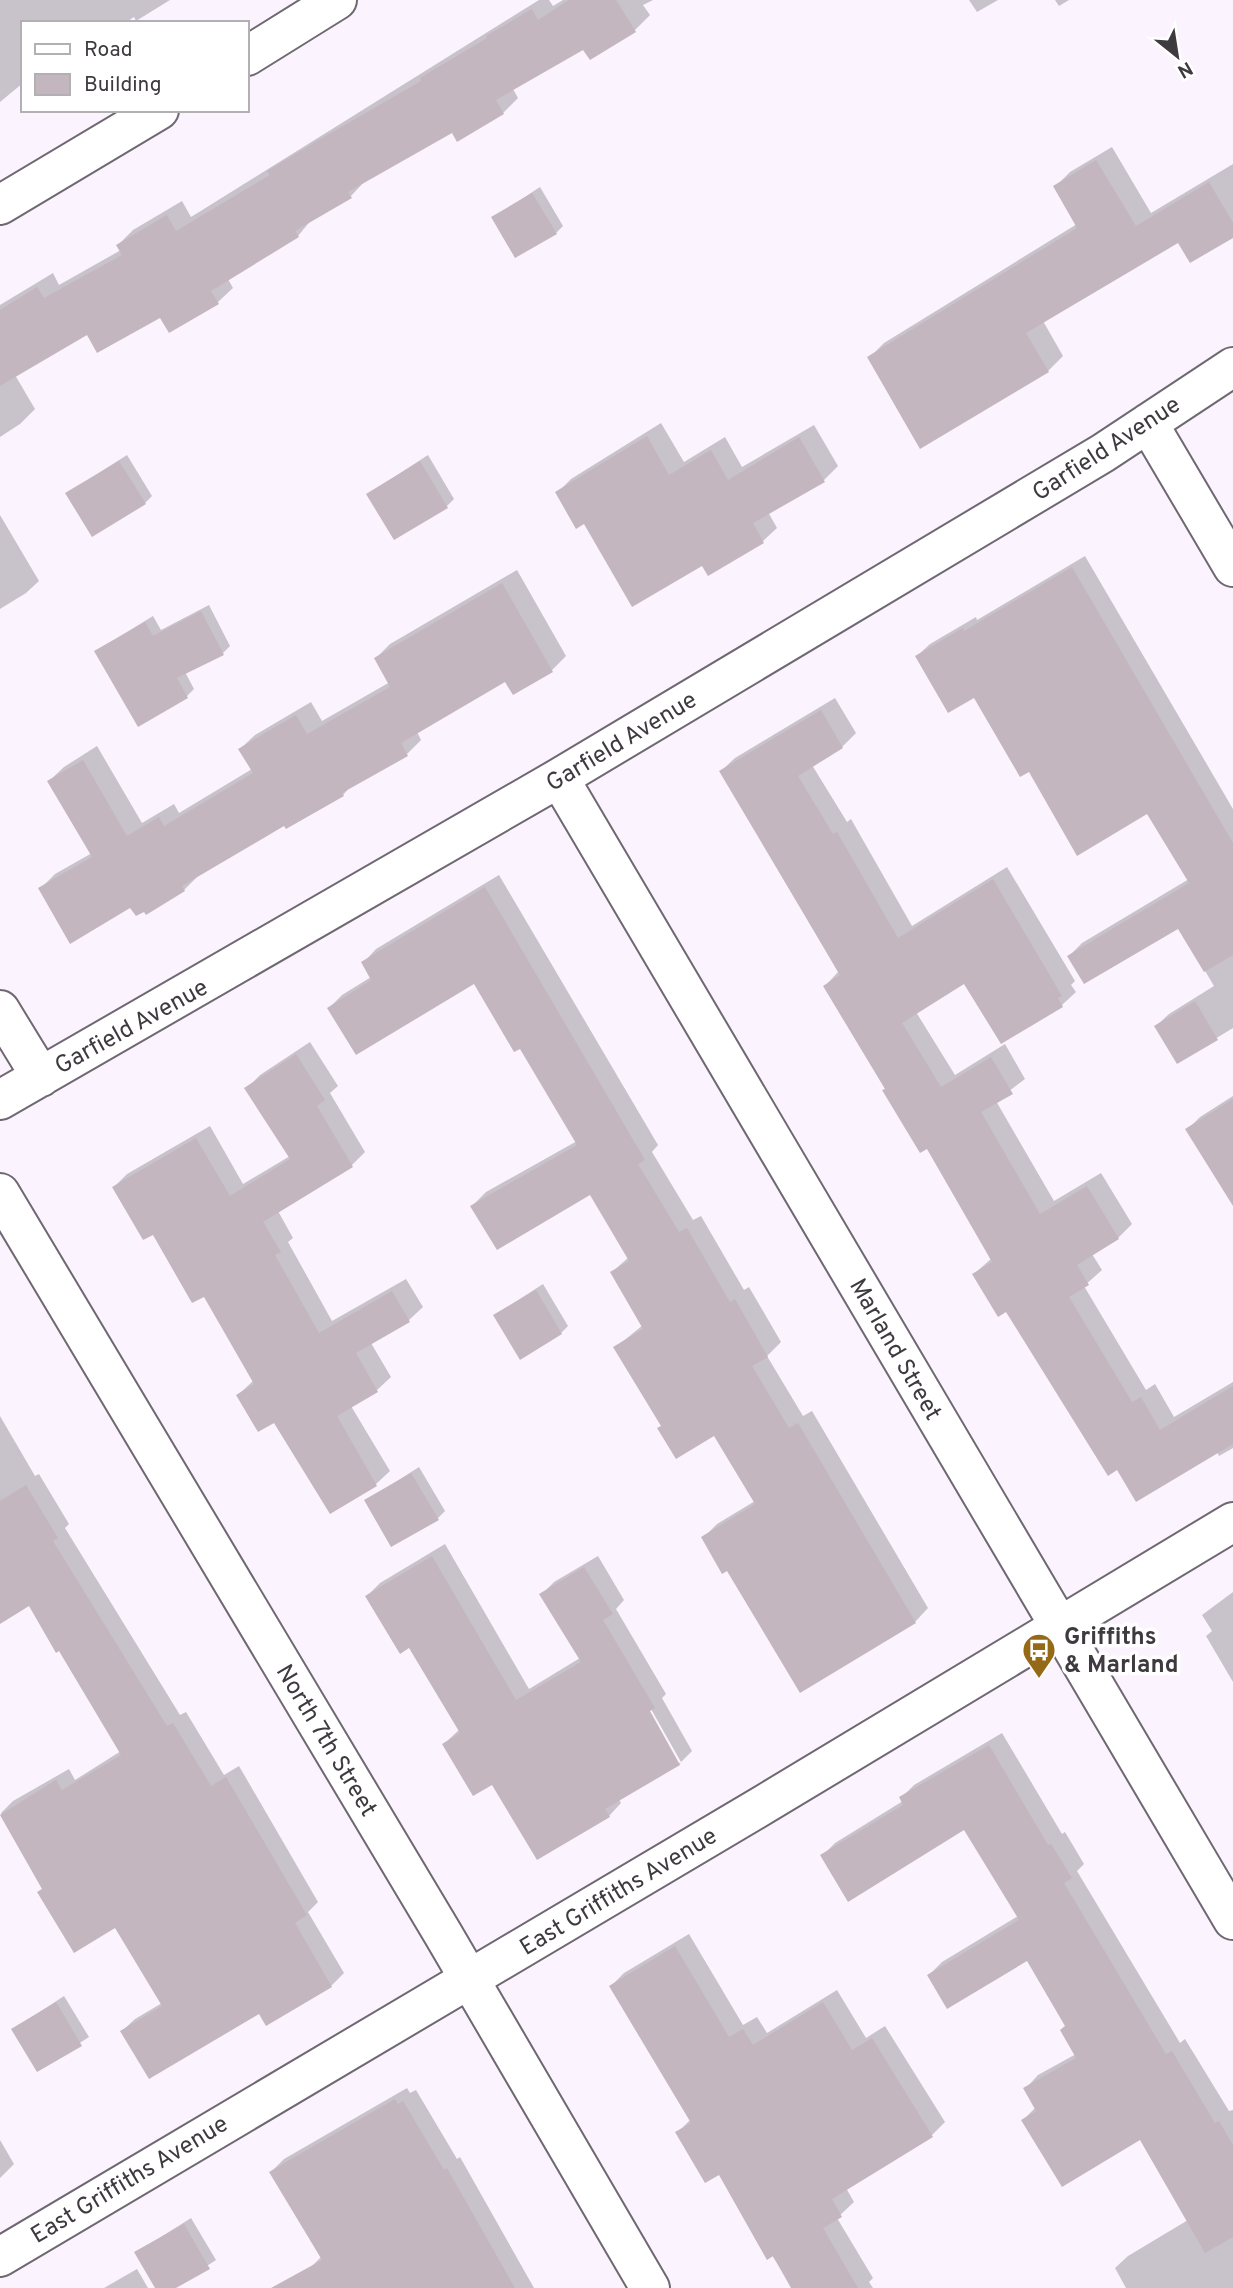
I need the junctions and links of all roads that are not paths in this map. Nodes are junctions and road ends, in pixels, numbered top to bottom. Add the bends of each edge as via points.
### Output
1 (337, 0) edge
2 (248, 55) edge
3 (156, 112) edge
4 (0, 205) edge
5 (1233, 367) edge
6 (1149, 423) junction
7 (1233, 567) edge
8 (559, 778) junction
9 (0, 1010) edge
10 (40, 1077) junction
11 (0, 1100) edge
12 (0, 1193) edge
13 (1233, 1521) edge
14 (1060, 1626) junction
15 (1233, 1920) edge
16 (469, 1980) junction
17 (0, 2257) edge
18 (650, 2288) edge

1 - 2 street
3 - 4 street
5 - 6 street, Garfield Avenue
6 - 7 street
6 - 8 street, Garfield Avenue
8 - 10 street, Garfield Avenue
8 - 14 street, Marland Street
9 - 10 street
10 - 11 street, Garfield Avenue
12 - 16 street, North 7th Street
13 - 14 street, East Griffiths Avenue
14 - 15 street, Marland Street
14 - 16 street, East Griffiths Avenue
16 - 17 street, East Griffiths Avenue
16 - 18 street, North 7th Street

